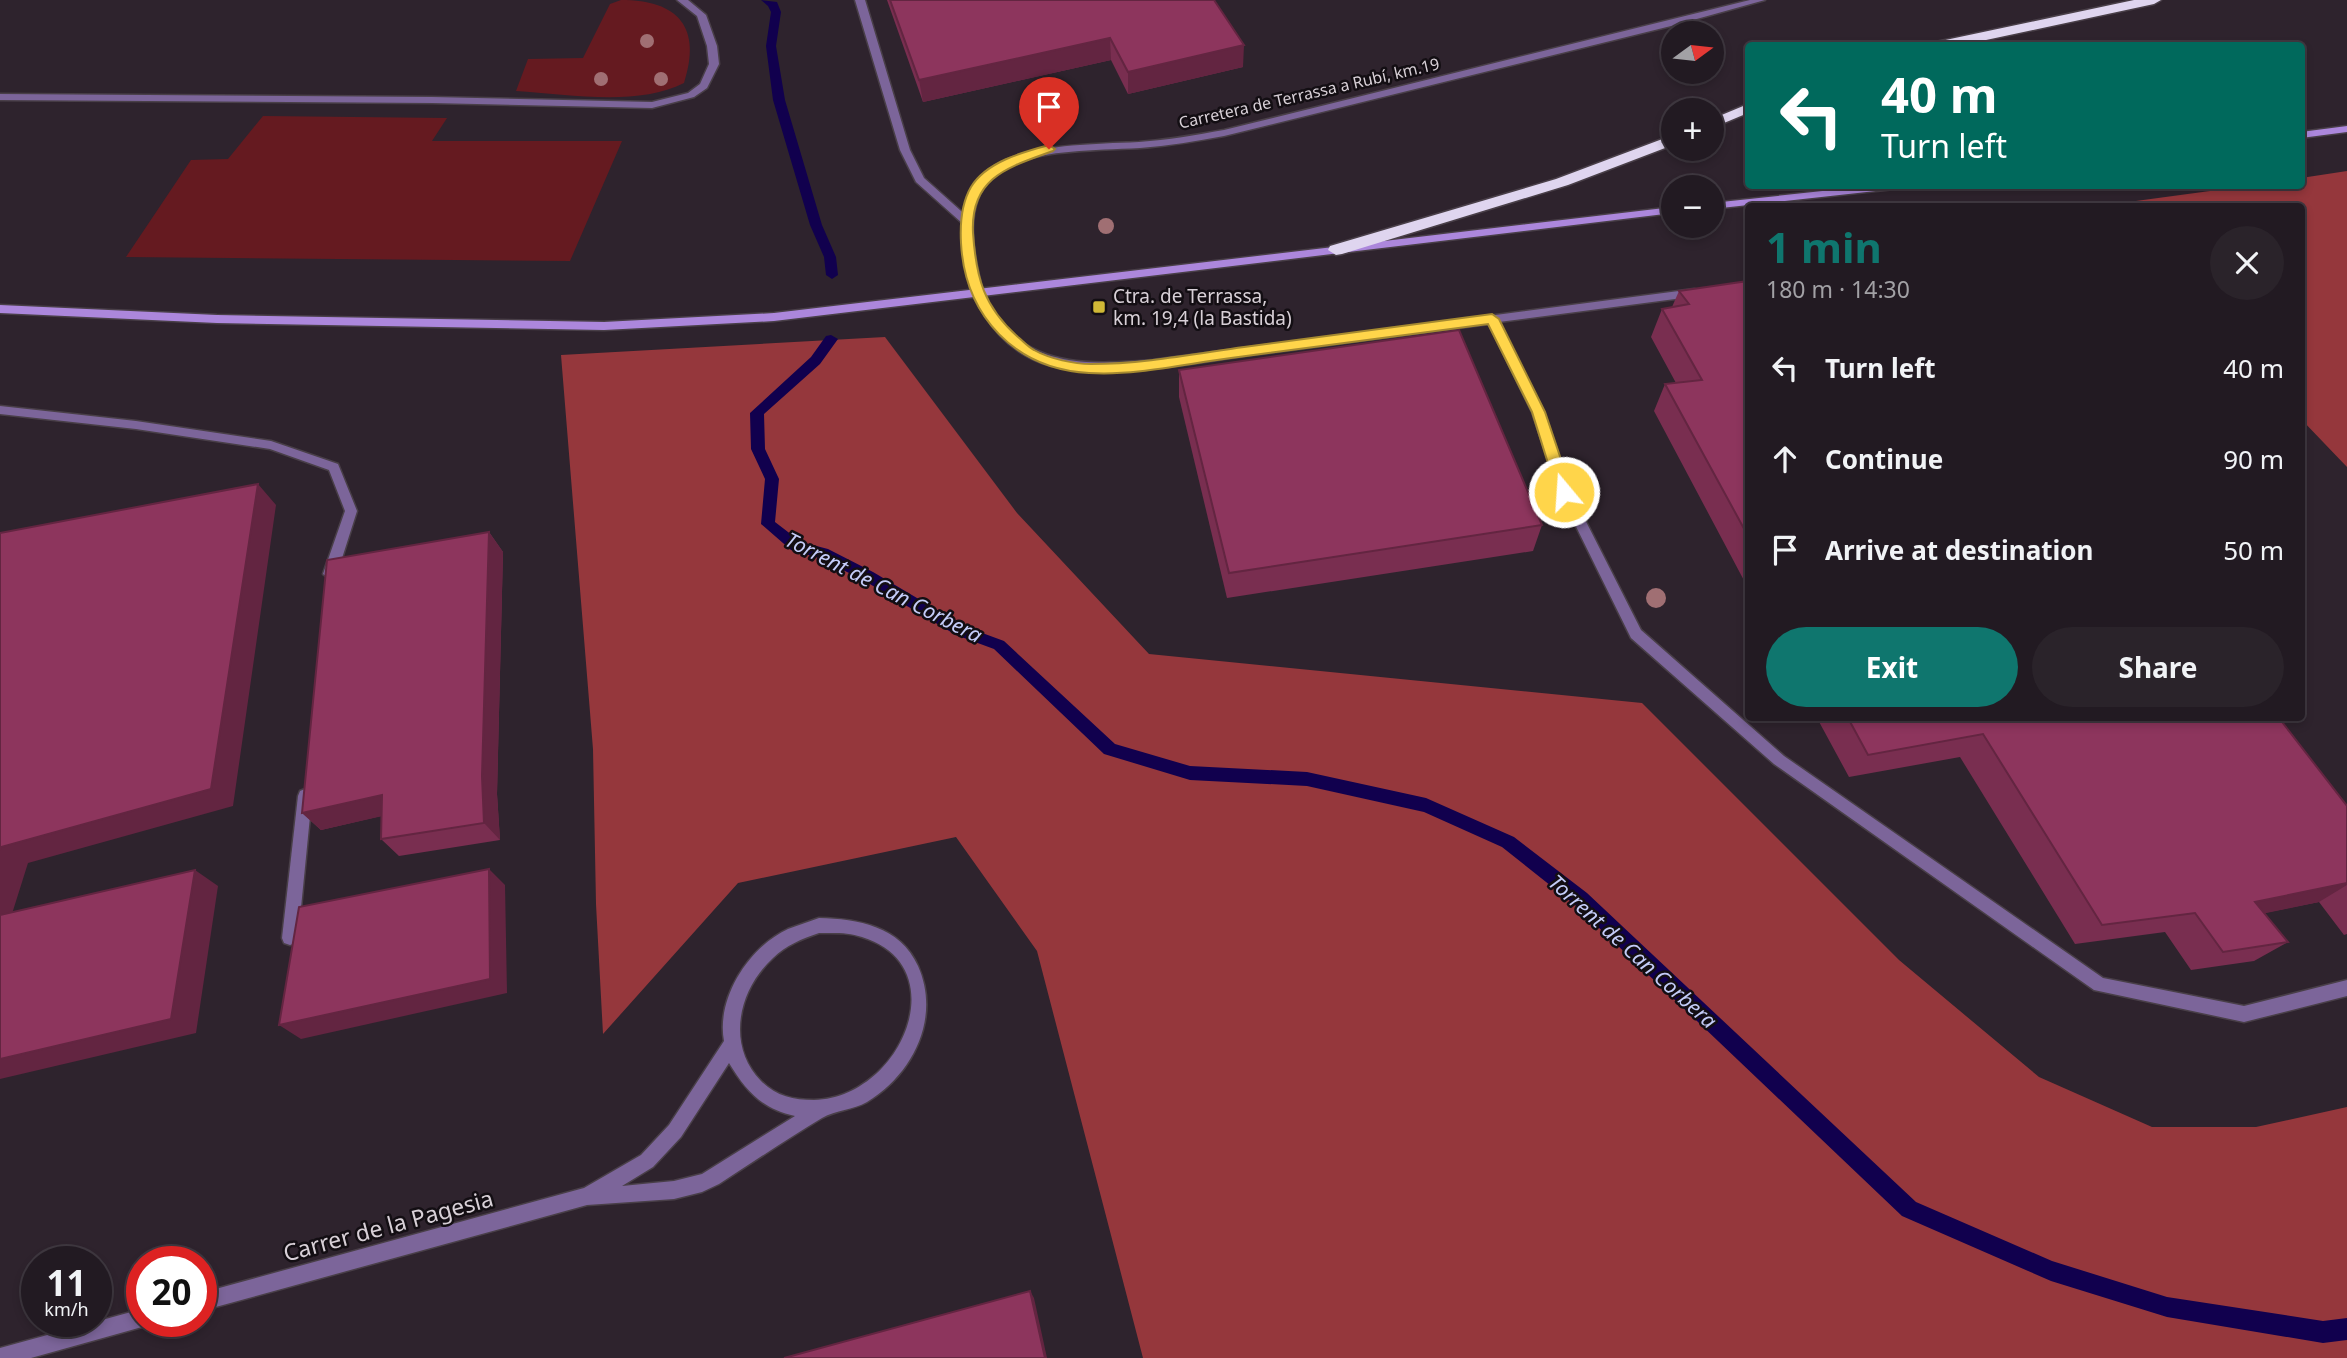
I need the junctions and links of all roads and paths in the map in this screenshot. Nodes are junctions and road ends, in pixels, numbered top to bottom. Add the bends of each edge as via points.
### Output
1 (682, 0) edge
2 (860, 0) edge
3 (1760, 0) edge
4 (2154, 0) edge
5 (1956, 42) edge
6 (0, 97) edge
7 (1745, 108) edge
8 (1724, 118) edge
9 (2347, 129) edge
10 (2305, 134) edge
11 (1661, 145) edge
12 (1867, 189) edge
13 (1724, 205) edge
14 (1661, 211) edge
15 (966, 221) junction
16 (1336, 250) junction
17 (1708, 292) edge
18 (978, 294) junction
19 (0, 309) edge
20 (1492, 319) junction
21 (0, 410) edge
22 (327, 593) edge
23 (306, 786) edge
24 (290, 937) dead end
25 (2347, 989) edge
26 (730, 1047) junction
27 (824, 1108) junction
28 (587, 1196) junction
29 (217, 1298) edge
30 (126, 1322) edge
31 (0, 1357) edge

1 - 6 street via 701,15 714,64 704,86 662,104
2 - 15 street via 905,150 920,180
3 - 15 street, Carretera de Terrassa a Rubí, km.19 via 1238,130 1162,143 1049,149 1003,165 987,176 976,188
4 - 5 highway
7 - 8 highway
9 - 10 main road
11 - 16 highway via 1562,182
12 - 13 main road
14 - 16 main road
15 - 18 street, Carretera de Terrassa a Rubí, km.19 via 968,257
16 - 18 main road
17 - 20 street, Carretera de Terrassa a Rubí, km.19
18 - 19 main road via 775,317 604,327 217,319
18 - 20 street, Carretera de Terrassa a Rubí, km.19 via 994,323 1029,353 1089,369
20 - 25 street via 1538,412 1564,492 1636,634 1779,760 2099,985 2244,1014
21 - 22 street via 271,445 334,467 351,511
23 - 24 street
26 - 27 street, Carrer de la Pagesia via 742,1074 763,1096 792,1107
26 - 27 street, Carrer de la Pagesia via 730,1016 740,986 758,960 783,940 811,928 841,925 869,930 893,943 910,964 920,991 919,1022 907,1052 885,1079 858,1098
26 - 28 street, Carrer de la Pagesia via 675,1131 647,1161
27 - 28 street, Carrer de la Pagesia via 704,1183 648,1193
28 - 29 street, Carrer de la Pagesia
30 - 31 street

